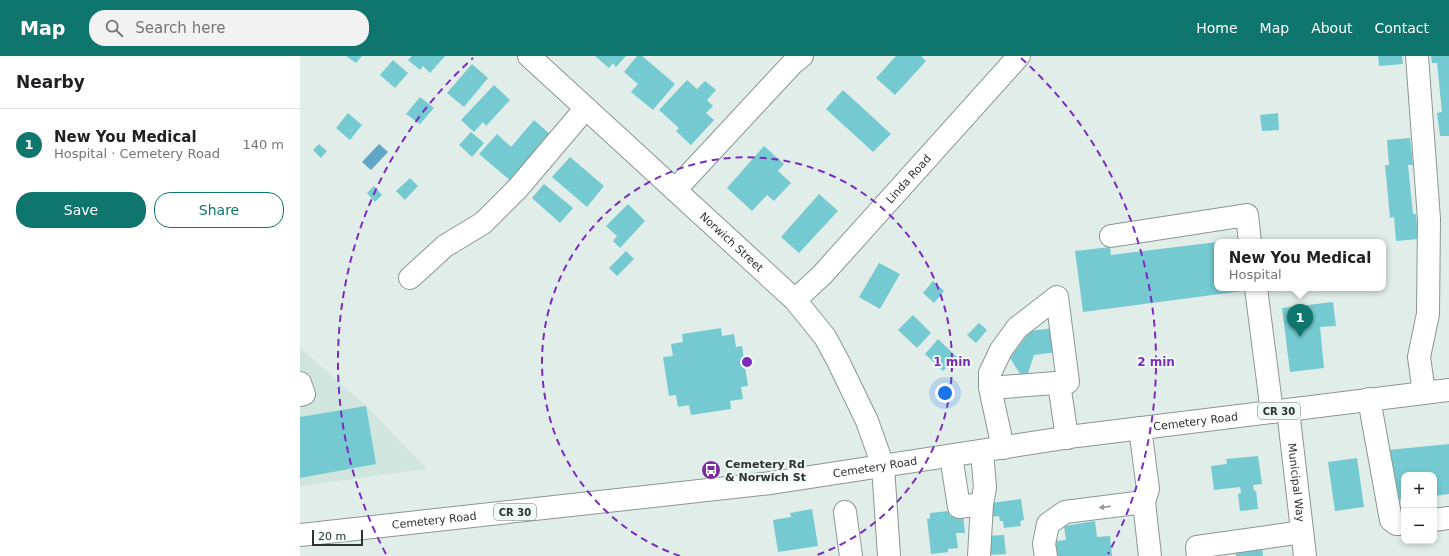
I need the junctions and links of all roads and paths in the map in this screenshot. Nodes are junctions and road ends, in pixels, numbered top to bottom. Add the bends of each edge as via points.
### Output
1 (529, 56) edge
2 (802, 56) edge
3 (1019, 56) edge
4 (1417, 56) edge
5 (585, 109) junction
6 (675, 190) junction
7 (1111, 236) dead end
8 (1250, 239) edge
9 (410, 278) dead end
10 (1257, 291) edge
11 (795, 300) junction
12 (300, 383) edge
13 (1059, 383) junction
14 (990, 388) junction
15 (1449, 390) edge
16 (1424, 393) junction
17 (300, 395) edge
18 (1369, 399) junction
19 (1280, 411) junction
20 (1140, 428) junction
21 (1066, 438) junction
22 (992, 450) junction
23 (951, 456) junction
24 (883, 466) junction
25 (1144, 502) junction
26 (982, 504) junction
27 (845, 512) dead end
28 (1449, 518) edge
29 (1437, 520) edge
30 (1401, 524) edge
31 (1302, 532) junction
32 (300, 536) edge
33 (851, 556) edge
34 (883, 556) edge
35 (979, 556) edge
36 (1046, 556) edge
37 (1150, 556) edge
38 (1198, 556) edge
39 (1305, 556) edge

1 - 5 main road, Norwich Street
2 - 6 main road
3 - 11 main road, Linda Road via 822,275
4 - 16 main road via 1429,219 1428,314 1419,357
5 - 6 main road, Norwich Street
5 - 9 main road via 518,188 483,223 445,246
6 - 11 main road, Norwich Street
7 - 8 main road via 1247,215
10 - 19 main road, Municipal Way
11 - 24 main road, Norwich Street via 825,337 837,359 869,426
12 - 17 main road via 304,394
13 - 14 main road
13 - 14 main road via 1068,382 1057,297 1017,328 1001,350 990,373
13 - 21 main road
14 - 22 main road
15 - 16 main road, Cemetery Road / CR 30
16 - 18 main road, Cemetery Road / CR 30
18 - 19 main road, Cemetery Road / CR 30
18 - 30 main road via 1391,520
19 - 20 main road, Cemetery Road / CR 30
19 - 31 main road, Municipal Way
20 - 21 main road, Cemetery Road / CR 30
20 - 25 main road via 1148,489
21 - 22 main road, Cemetery Road / CR 30
22 - 23 main road, Cemetery Road / CR 30
22 - 26 main road
23 - 24 main road, Cemetery Road / CR 30
23 - 26 main road via 959,507
24 - 32 main road, Cemetery Road / CR 30 via 771,483
24 - 34 main road, Norwich Street
25 -> 36 main road via 1065,512 1048,524 1044,544
25 - 37 main road
26 - 35 main road
27 - 33 main road
28 - 29 main road
31 - 38 main road via 1197,547
31 - 39 main road, Municipal Way

